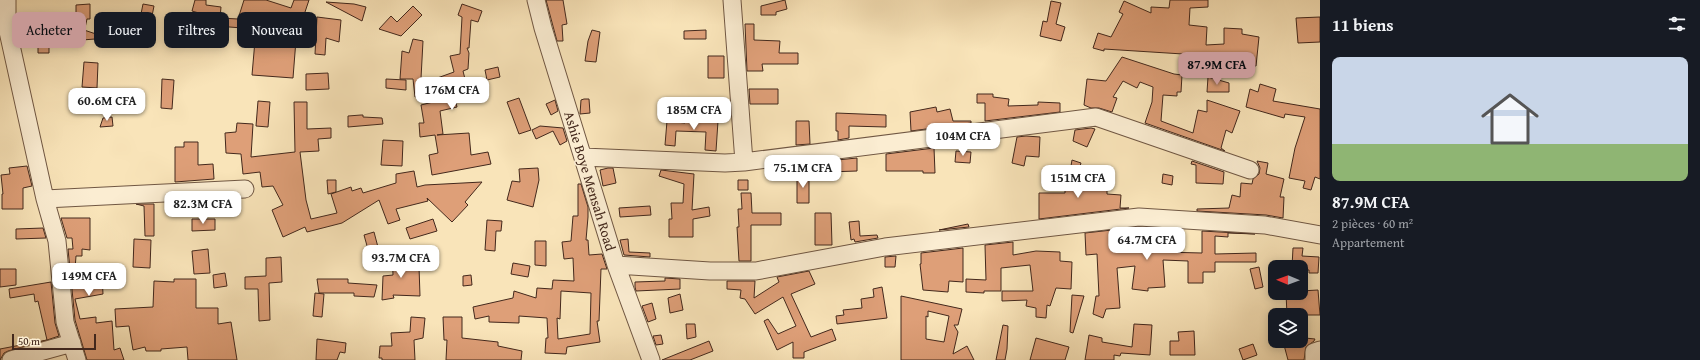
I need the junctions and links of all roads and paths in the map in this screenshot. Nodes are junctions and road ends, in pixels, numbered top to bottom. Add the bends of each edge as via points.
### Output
1 (6, 0) edge
2 (536, 0) edge
3 (732, 0) edge
4 (583, 157) junction
5 (744, 162) junction
6 (1250, 170) dead end
7 (245, 188) dead end
8 (45, 199) junction
9 (1320, 235) edge
10 (616, 265) junction
11 (72, 343) junction
12 (1320, 350) edge
13 (11, 360) edge
14 (77, 360) edge
15 (651, 360) edge
16 (1314, 360) edge

1 - 8 street via 7,27
2 - 4 street, Ashie Boye Mensah Road
3 - 5 street
4 - 5 street
4 - 10 street, Ashie Boye Mensah Road
5 - 6 street via 1096,116
7 - 8 street
8 - 11 street via 57,240 65,322
9 - 10 street via 1265,225 1139,217 885,247 756,271
10 - 15 street, Ashie Boye Mensah Road
11 - 13 street
11 - 14 street
12 - 16 street via 1314,352

